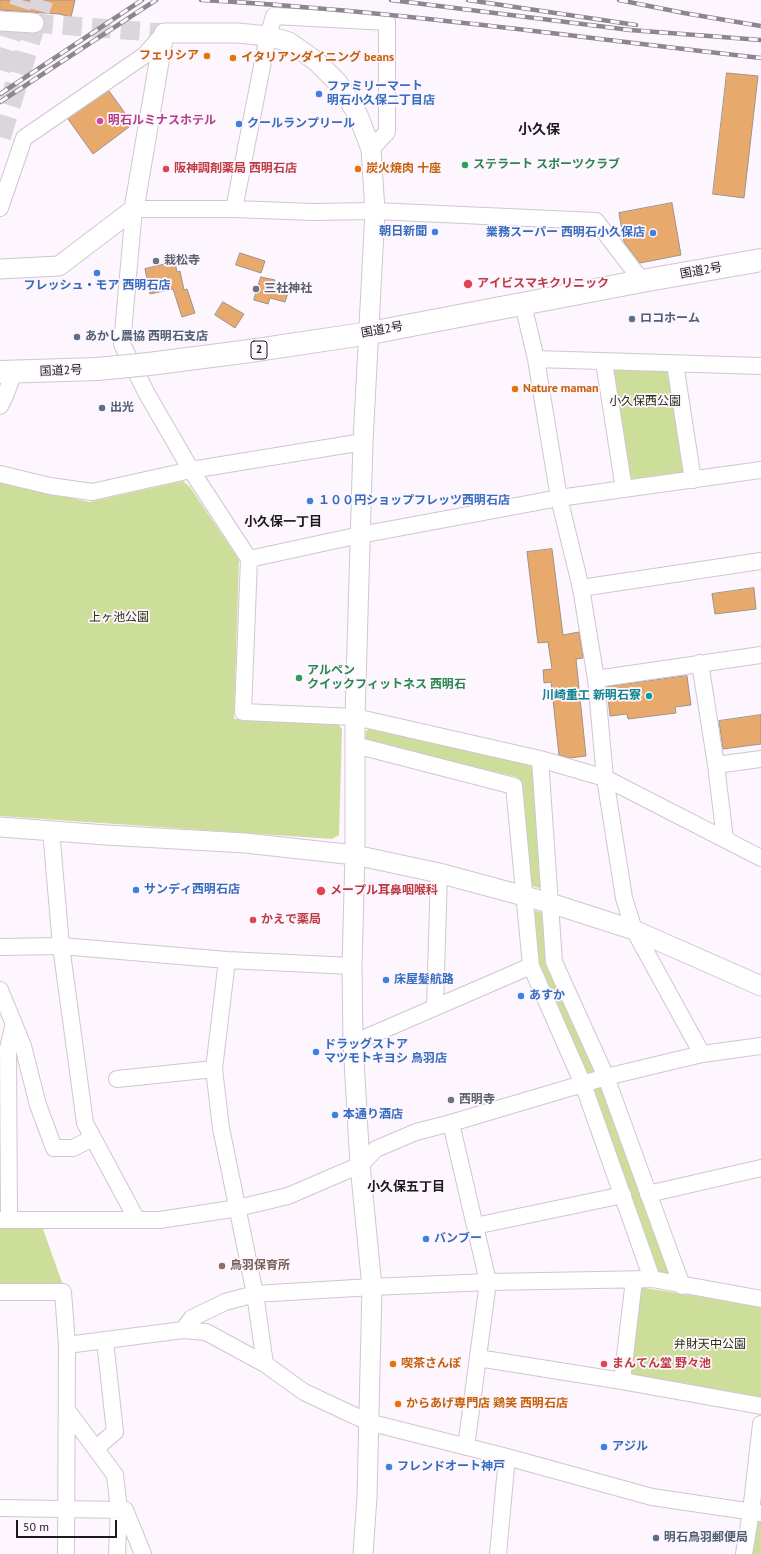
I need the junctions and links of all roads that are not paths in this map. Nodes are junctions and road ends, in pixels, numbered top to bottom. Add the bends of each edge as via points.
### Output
1 (0, 21) edge
2 (34, 23) tunnel mouth
3 (164, 33) junction
4 (268, 36) junction
5 (371, 149) junction
6 (0, 208) edge
7 (134, 208) junction
8 (234, 209) junction
9 (375, 211) junction
10 (761, 260) edge
11 (0, 269) edge
12 (642, 281) junction
13 (522, 304) junction
14 (370, 333) junction
15 (536, 360) junction
16 (604, 362) junction
17 (675, 364) junction
18 (761, 366) edge
19 (7, 372) edge
20 (0, 406) edge
21 (363, 442) junction
22 (191, 470) junction
23 (761, 470) edge
24 (0, 474) edge
25 (693, 480) junction
26 (624, 489) junction
27 (559, 498) junction
28 (360, 535) junction
29 (249, 559) junction
30 (761, 561) edge
31 (581, 588) junction
32 (761, 655) edge
33 (700, 663) junction
34 (596, 678) junction
35 (355, 717) junction
36 (355, 744) junction
37 (540, 759) junction
38 (761, 759) edge
39 (716, 765) junction
40 (605, 778) junction
41 (0, 827) edge
42 (51, 830) junction
43 (724, 839) junction
44 (354, 855) junction
45 (761, 858) edge
46 (439, 873) junction
47 (524, 895) junction
48 (550, 903) junction
49 (634, 930) junction
50 (61, 946) junction
51 (0, 947) edge
52 (227, 960) junction
53 (352, 966) junction
54 (531, 966) junction
55 (761, 986) edge
56 (1, 995) edge
57 (435, 1007) junction
58 (14, 1023) junction
59 (353, 1043) junction
60 (761, 1046) edge
61 (702, 1054) junction
62 (214, 1069) junction
63 (606, 1077) junction
64 (117, 1079) dead end
65 (583, 1084) junction
66 (451, 1123) junction
67 (93, 1138) junction
68 (360, 1165) junction
69 (761, 1168) edge
70 (648, 1194) junction
71 (623, 1196) junction
72 (238, 1208) junction
73 (4, 1220) edge
74 (137, 1220) junction
75 (475, 1226) junction
76 (652, 1279) junction
77 (634, 1280) junction
78 (488, 1282) junction
79 (682, 1286) junction
80 (372, 1288) junction
81 (0, 1292) edge
82 (255, 1294) junction
83 (761, 1299) edge
84 (183, 1330) junction
85 (105, 1341) junction
86 (67, 1345) junction
87 (478, 1358) junction
88 (265, 1364) junction
89 (622, 1381) junction
90 (761, 1406) edge
91 (67, 1410) junction
92 (368, 1422) junction
93 (761, 1424) edge
94 (466, 1447) junction
95 (96, 1448) junction
96 (507, 1457) junction
97 (0, 1508) edge
98 (66, 1510) junction
99 (119, 1510) junction
100 (756, 1512) edge
101 (66, 1554) edge
102 (117, 1554) edge
103 (143, 1554) edge
104 (364, 1554) edge
105 (498, 1554) edge
106 (744, 1554) edge

1 - 2 street
3 - 4 street via 238,33
3 - 6 street via 145,55 24,138
3 - 7 street
4 - 5 street via 289,42 316,61 338,83 358,115
4 - 5 street via 274,16 387,22 387,132
4 - 8 street
5 - 9 street
7 - 8 street
7 - 11 street via 59,266
7 - 22 street via 122,344 147,394
8 - 9 street
9 - 12 street via 596,221
9 - 14 street
10 - 12 highway, 国道2号 / 2
12 - 13 highway, 国道2号 / 2
13 - 14 highway, 国道2号 / 2
13 - 15 street
14 - 19 highway, 国道2号 / 2, bridge via 250,352 149,364 97,369
14 - 21 street
15 - 16 street
15 - 27 street
16 - 17 street
16 - 26 street
17 - 18 street
17 - 25 street
19 - 20 street via 6,396
21 - 22 street
21 - 28 street
22 - 24 street via 92,492 50,486
22 - 29 street
23 - 25 street
25 - 26 street
26 - 27 street
27 - 28 street
27 - 31 street
28 - 29 street
28 - 35 street
29 - 35 street via 243,712
30 - 31 street
31 - 34 street
32 - 33 street
33 - 34 street
33 - 39 street
34 - 40 street
35 - 36 street
35 - 37 street
36 - 44 street
36 - 47 street via 514,786
37 - 40 street
37 - 48 street
38 - 39 street
39 - 43 street
40 - 43 street
40 - 49 street via 624,898
41 - 42 street
42 - 44 street via 245,843
42 - 50 street
43 - 45 street
44 - 46 street
44 - 53 street
46 - 47 street
46 - 57 street
47 - 48 street
47 - 54 street
48 - 49 street
48 - 63 street via 554,962
49 - 55 street
49 - 61 street
50 - 51 street
50 - 52 street
50 - 67 street via 85,1123
52 - 53 street
52 - 62 street
53 - 59 street
54 - 57 street
54 - 65 street
56 - 58 street
57 - 59 street
58 - 67 street via 23,1046 38,1105 54,1148 72,1148
58 - 73 street via 8,1048
59 - 68 street
60 - 61 street
61 - 63 street
62 - 64 street
62 - 72 street via 221,1128
63 - 65 street
63 - 70 street
65 - 66 street
65 - 71 street
66 - 68 street via 416,1132 376,1149
66 - 75 street
67 - 74 street
68 - 72 street via 288,1196
68 - 80 street
69 - 70 street
70 - 79 street
71 - 75 street
71 - 76 street
72 - 74 street via 160,1220
72 - 82 street
73 - 74 street
75 - 78 street
76 - 77 street
76 - 79 street
77 - 78 street
77 - 89 street
78 - 80 street
78 - 87 street
79 - 83 street
80 - 82 street
80 - 92 street
81 - 86 street via 63,1292
82 - 84 street via 225,1302 192,1318
82 - 88 street
84 - 85 street
84 - 88 street via 206,1332
85 - 86 street
85 - 95 street via 115,1432
86 - 91 street
87 - 89 street
87 - 94 street
88 - 92 street via 304,1392
89 - 90 street
91 - 95 street
91 - 98 street
92 - 94 street
92 - 104 street
93 - 100 street
94 - 96 street
95 - 99 street via 115,1475
96 - 100 street via 652,1497
96 - 105 street
97 - 98 street
98 - 99 street
98 - 101 street
99 - 102 street
99 - 103 street via 125,1510
100 - 106 street

